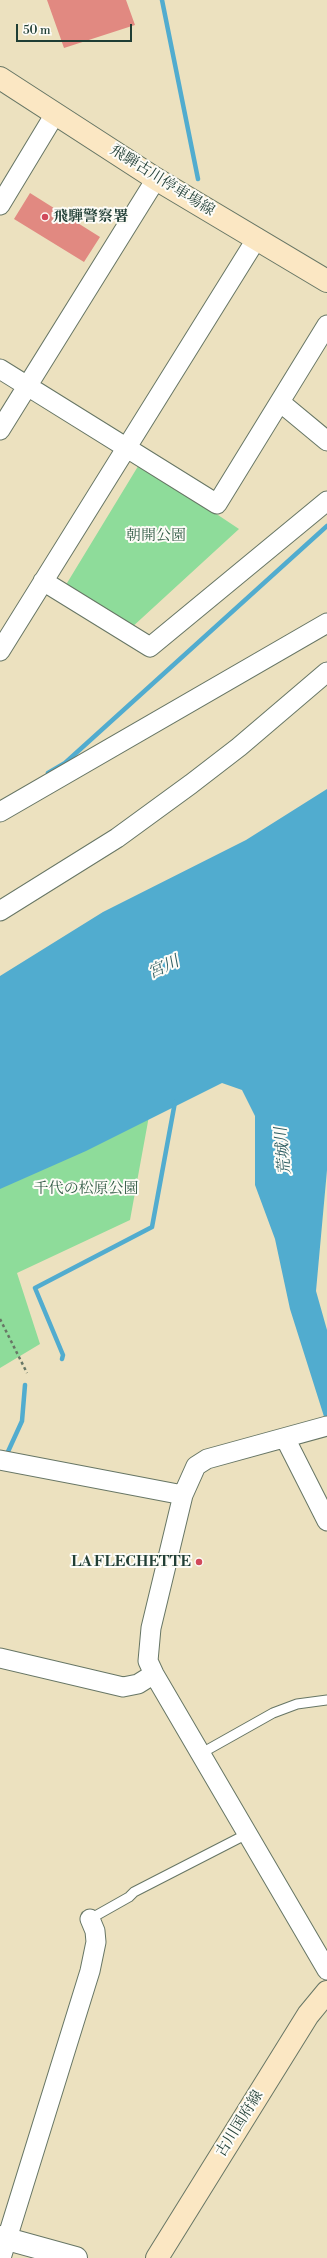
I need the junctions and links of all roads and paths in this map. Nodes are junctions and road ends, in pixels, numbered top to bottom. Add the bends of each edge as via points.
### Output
1 (0, 78) edge
2 (55, 114) junction
3 (156, 179) junction
4 (0, 205) edge
5 (256, 238) junction
6 (327, 281) edge
7 (327, 325) edge
8 (0, 369) edge
9 (27, 386) junction
10 (280, 402) junction
11 (0, 430) edge
12 (327, 441) edge
13 (126, 447) junction
14 (327, 501) edge
15 (43, 581) junction
16 (327, 623) edge
17 (0, 651) edge
18 (327, 672) edge
19 (0, 812) edge
20 (0, 911) edge
21 (0, 1318) edge
22 (27, 1373) dead end
23 (327, 1426) edge
24 (289, 1437) junction
25 (4, 1460) edge
26 (183, 1495) junction
27 (327, 1521) edge
28 (0, 1658) edge
29 (154, 1674) junction
30 (327, 1700) edge
31 (200, 1754) junction
32 (247, 1834) junction
33 (90, 1919) joint
34 (327, 1970) edge
35 (327, 1992) edge
36 (3, 2245) edge
37 (76, 2258) edge
38 (157, 2258) edge

1 - 2 main road, 飛騨古川停車場線
2 - 3 main road, 飛騨古川停車場線
2 - 4 street
3 - 5 main road, 飛騨古川停車場線
3 - 9 street
5 - 6 main road, 飛騨古川停車場線
5 - 13 street
7 - 10 street
8 - 9 street
9 - 11 street
9 - 13 street
10 - 12 street
10 - 13 street via 217,504
13 - 15 street
14 - 15 street via 150,647
15 - 17 street
16 - 19 street
18 - 20 street via 191,784 110,842
21 - 22 path
23 - 24 street
24 - 26 street via 207,1460 196,1466
24 - 27 street
25 - 26 street
26 - 29 street via 147,1652
28 - 29 street via 122,1687 138,1684
29 - 31 street
30 - 31 lane via 297,1704 273,1713
31 - 32 street
32 - 33 lane via 134,1892 129,1898
32 - 34 street
33 - 36 street via 96,1942 90,1971
35 - 38 main road, 古川国府線 via 308,2015
36 - 37 street

